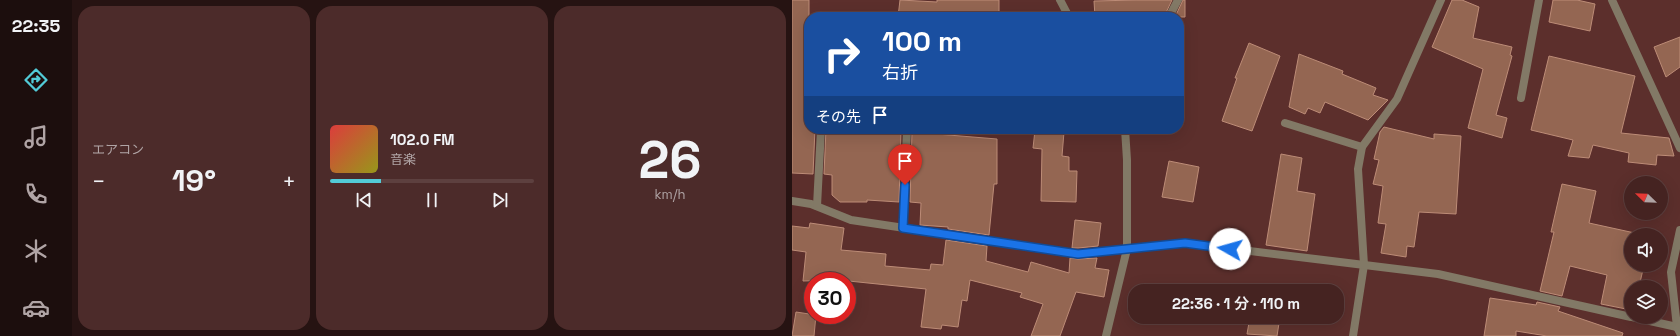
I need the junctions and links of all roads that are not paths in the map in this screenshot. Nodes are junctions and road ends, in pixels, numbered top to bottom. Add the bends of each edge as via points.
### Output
1 (1060, 0) edge
2 (1178, 0) edge
3 (1441, 0) edge
4 (1539, 0) edge
5 (1612, 0) edge
6 (1066, 12) edge
7 (1172, 12) edge
8 (1521, 98) dead end
9 (1285, 123) dead end
10 (821, 134) edge
11 (907, 134) edge
12 (1125, 134) edge
13 (1362, 147) junction
14 (1680, 148) edge
15 (792, 200) edge
16 (817, 206) junction
17 (903, 228) junction
18 (1680, 230) edge
19 (1126, 249) junction
20 (1364, 265) junction
21 (1624, 315) edge
22 (1657, 324) edge
23 (1679, 330) edge
24 (1106, 336) edge
25 (1353, 336) edge

1 - 6 street
2 - 7 street
3 - 13 street via 1397,99
4 - 8 street
5 - 14 street
9 - 13 street
10 - 16 street
11 - 17 street
12 - 19 street
13 - 20 street via 1358,169
15 - 16 street
16 - 17 street via 851,220
17 - 19 street via 1078,254
18 - 23 street via 1671,272
19 - 20 street via 1185,243
19 - 24 street
20 - 21 street via 1438,274
20 - 25 street
22 - 23 street

